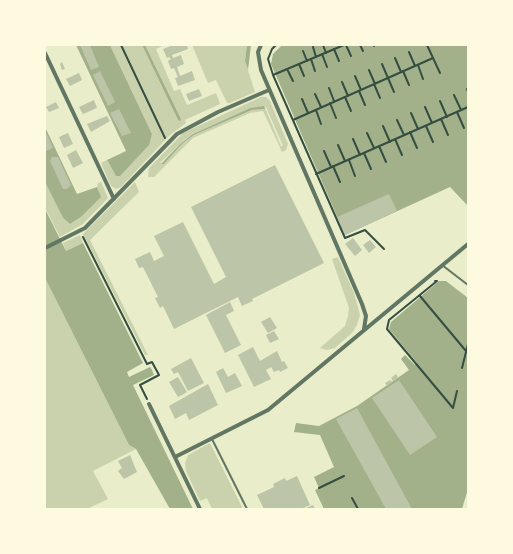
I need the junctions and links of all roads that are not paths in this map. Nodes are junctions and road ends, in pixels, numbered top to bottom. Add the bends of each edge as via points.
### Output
1 (261, 45) edge
2 (45, 53) edge
3 (269, 90) junction
4 (114, 199) junction
5 (468, 244) edge
6 (45, 248) edge
7 (442, 266) junction
8 (468, 284) edge
9 (364, 330) junction
10 (149, 404) road end
11 (212, 438) junction
12 (175, 457) junction
13 (200, 509) edge
14 (248, 509) edge

1 - 3 street via 258,60
2 - 4 street
3 - 4 street via 176,134
3 - 9 street via 362,304 366,316
4 - 6 street via 85,228
5 - 7 street
7 - 8 lane
7 - 9 street
9 - 11 street via 268,410
10 - 12 street
11 - 12 street
11 - 14 lane
12 - 13 street

